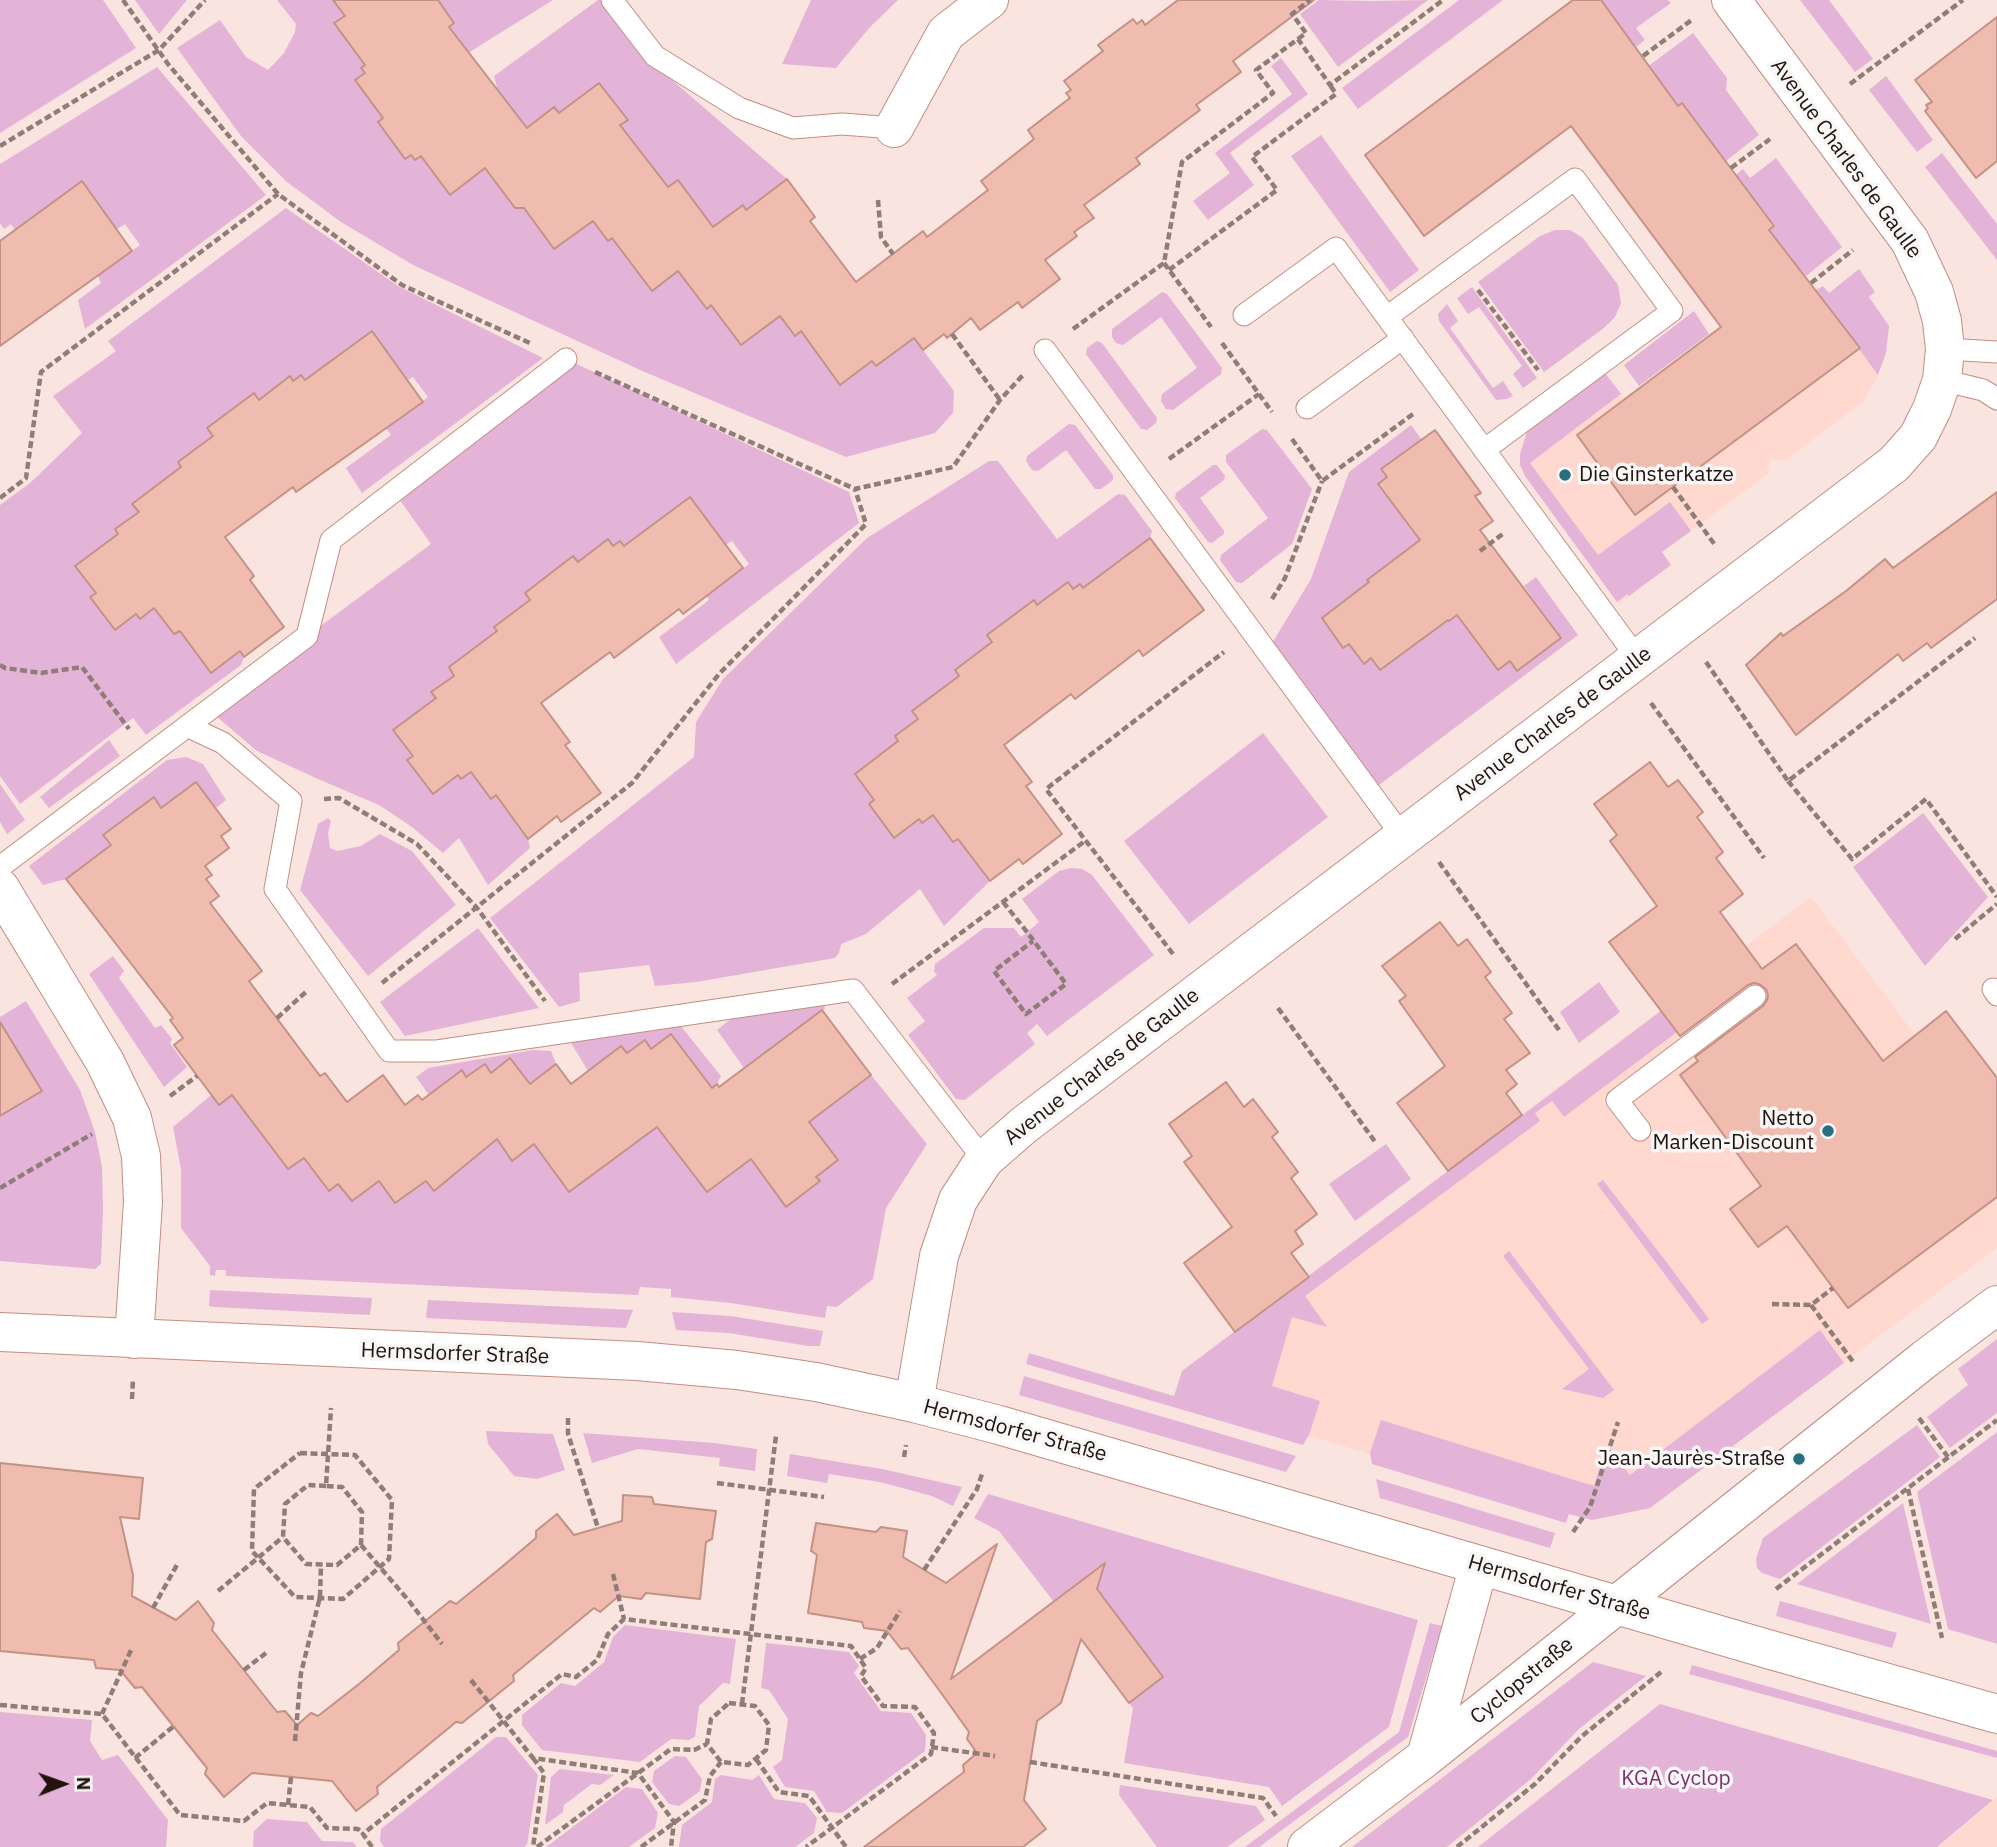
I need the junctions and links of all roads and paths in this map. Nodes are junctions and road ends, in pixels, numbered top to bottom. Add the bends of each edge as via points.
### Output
1 (123, 0) edge
2 (205, 0) edge
3 (612, 0) edge
4 (989, 0) edge
5 (1310, 0) edge
6 (1443, 0) edge
7 (1731, 0) edge
8 (1964, 0) edge
9 (1693, 19) dead end
10 (1298, 39) junction
11 (159, 50) junction
12 (1643, 56) dead end
13 (1850, 84) dead end
14 (1330, 85) junction
15 (894, 128) joint
16 (1770, 139) dead end
17 (0, 146) edge
18 (1731, 168) dead end
19 (278, 194) junction
20 (878, 200) dead end
21 (1853, 250) dead end
22 (893, 254) dead end
23 (1459, 264) junction
24 (1169, 270) dead end
25 (1811, 283) dead end
26 (1244, 315) dead end
27 (1387, 317) junction
28 (952, 334) dead end
29 (1403, 338) junction
30 (1045, 350) junction
31 (1997, 352) edge
32 (566, 359) junction
33 (1944, 365) junction
34 (1259, 394) dead end
35 (1557, 396) junction
36 (1997, 399) edge
37 (1000, 400) junction
38 (1307, 408) dead end
39 (1485, 450) junction
40 (1140, 480) junction
41 (1322, 481) dead end
42 (1673, 487) dead end
43 (855, 489) junction
44 (0, 498) edge
45 (1716, 545) dead end
46 (1251, 632) junction
47 (1975, 638) dead end
48 (1638, 659) junction
49 (1706, 661) dead end
50 (0, 665) edge
51 (1650, 702) dead end
52 (187, 726) junction
53 (149, 755) junction
54 (1788, 781) junction
55 (291, 801) junction
56 (1403, 837) junction
57 (1085, 841) junction
58 (1764, 858) dead end
59 (1439, 861) dead end
60 (0, 867) edge
61 (0, 888) edge
62 (1997, 897) edge
63 (1003, 902) junction
64 (1997, 904) edge
65 (477, 908) junction
66 (1955, 939) dead end
67 (1033, 941) junction
68 (1173, 954) dead end
69 (1755, 996) dead end
70 (356, 1004) junction
71 (863, 1004) junction
72 (1278, 1008) dead end
73 (1559, 1030) dead end
74 (567, 1031) junction
75 (197, 1076) dead end
76 (175, 1093) dead end
77 (1640, 1130) dead end
78 (95, 1132) dead end
79 (1376, 1143) dead end
80 (984, 1160) junction
81 (0, 1188) edge
82 (1833, 1288) dead end
83 (1772, 1304) dead end
84 (1997, 1305) edge
85 (1811, 1306) junction
86 (0, 1332) edge
87 (134, 1339) junction
88 (1854, 1364) dead end
89 (914, 1403) junction
90 (331, 1408) dead end
91 (1914, 1411) dead end
92 (568, 1418) dead end
93 (1997, 1420) edge
94 (1618, 1422) dead end
95 (776, 1436) dead end
96 (328, 1454) junction
97 (1948, 1457) junction
98 (982, 1474) dead end
99 (717, 1483) dead end
100 (326, 1486) junction
101 (769, 1489) junction
102 (1908, 1489) junction
103 (824, 1497) dead end
104 (598, 1528) dead end
105 (1573, 1532) dead end
106 (283, 1537) junction
107 (361, 1545) junction
108 (258, 1557) junction
109 (178, 1563) dead end
110 (321, 1565) junction
111 (1479, 1565) junction
112 (380, 1567) junction
113 (924, 1570) dead end
114 (613, 1574) dead end
115 (1776, 1589) dead end
116 (218, 1591) dead end
117 (320, 1597) junction
118 (1618, 1604) junction
119 (153, 1608) dead end
120 (900, 1611) dead end
121 (624, 1619) junction
122 (750, 1634) junction
123 (1942, 1638) dead end
124 (442, 1644) dead end
125 (132, 1648) dead end
126 (265, 1653) dead end
127 (860, 1659) junction
128 (244, 1670) dead end
129 (1661, 1672) dead end
130 (471, 1680) dead end
131 (742, 1704) junction
132 (0, 1705) edge
133 (102, 1714) junction
134 (1997, 1714) edge
135 (503, 1721) junction
136 (174, 1726) dead end
137 (295, 1741) dead end
138 (708, 1744) junction
139 (932, 1747) junction
140 (995, 1756) dead end
141 (1426, 1757) junction
142 (135, 1758) junction
143 (533, 1758) junction
144 (756, 1759) junction
145 (721, 1762) junction
146 (1030, 1762) dead end
147 (638, 1773) junction
148 (291, 1777) dead end
149 (288, 1805) junction
150 (1279, 1819) dead end
151 (674, 1822) junction
152 (832, 1828) junction
153 (363, 1834) junction
154 (372, 1847) edge
155 (535, 1847) edge
156 (642, 1847) edge
157 (671, 1847) edge
158 (806, 1847) edge
159 (846, 1847) edge
160 (1307, 1847) edge
161 (1457, 1847) edge

1 - 11 path
2 - 11 path
3 - 15 lane via 655,56 738,108 793,128 842,124
4 - 15 street via 946,33
5 - 10 path via 1292,14 1306,33
6 - 14 path
7 - 33 street, Avenue Charles de Gaulle via 1910,241 1942,321
8 - 13 path
9 - 12 path
10 - 14 path
10 - 30 path via 1256,70 1273,93 1182,162 1164,262
11 - 17 path
11 - 19 path
14 - 24 path via 1336,94 1252,157 1277,190
16 - 18 path
19 - 32 path via 402,285
19 - 44 path via 41,372 26,478
20 - 22 path via 881,237
21 - 25 path
23 - 27 lane
23 - 35 path
23 - 35 lane via 1574,179 1672,311
26 - 27 lane via 1336,248
27 - 29 lane
28 - 37 path
29 - 38 lane
29 - 39 lane
30 - 37 path
30 - 40 lane
31 - 33 lane
32 - 43 path
32 - 52 lane via 331,540 307,636
33 - 36 lane
33 - 48 street, Avenue Charles de Gaulle via 1933,409 1918,437 1894,464
34 - 40 path
35 - 39 lane
37 - 43 path via 953,467
39 - 48 lane
40 - 46 lane
41 - 46 path via 1285,578
42 - 45 path
43 - 65 path via 866,524 719,674 632,783
46 - 56 lane
46 - 57 path via 1046,789
47 - 54 path
48 - 56 street, Avenue Charles de Gaulle
49 - 54 path
50 - 53 path via 41,673 82,667
51 - 58 path
52 - 53 lane
52 - 55 lane via 223,743
53 - 60 lane
54 - 62 path via 1852,859 1926,799
55 - 65 path via 339,798 416,844
55 - 70 lane via 275,889
56 - 80 street, Avenue Charles de Gaulle
57 - 63 path
57 - 68 path
59 - 73 path
61 - 87 street via 105,1062 132,1118 141,1156 143,1202
63 - 67 path
63 - 71 path
64 - 66 path
65 - 70 path
65 - 74 path
67 - 67 path via 1066,984 1027,1014 994,971
69 - 77 lane via 1617,1100
70 - 74 lane via 389,1052 437,1051
71 - 74 lane via 853,990
71 - 80 lane
72 - 79 path
75 - 76 path
78 - 81 path
80 - 89 street, Avenue Charles de Gaulle via 958,1200 939,1256
82 - 85 path
83 - 85 path
84 - 118 street
85 - 88 path
86 - 87 street, Hermsdorfer Straße
87 - 89 street, Hermsdorfer Straße via 637,1361 737,1370
89 - 111 street, Hermsdorfer Straße
90 - 96 path
91 - 97 path
92 - 104 path via 568,1434
93 - 97 path
94 - 105 path via 1590,1507
95 - 101 path
96 - 100 path
96 - 108 path via 300,1453 254,1489 252,1551
96 - 112 path via 355,1455 392,1500 389,1559
97 - 102 path
98 - 113 path
99 - 101 path
100 - 106 path via 309,1485 285,1504
100 - 107 path via 342,1487 362,1512
101 - 103 path
101 - 122 path
102 - 115 path
102 - 123 path
106 - 108 path
106 - 110 path via 306,1564
107 - 110 path via 337,1565
107 - 112 path
108 - 116 path
108 - 117 path via 295,1597
109 - 119 path
110 - 117 path
111 - 118 street, Hermsdorfer Straße
111 - 141 street, Cyclopstraße
112 - 117 path via 343,1599
112 - 124 path
114 - 121 path
117 - 137 path via 301,1672
118 - 134 street, Hermsdorfer Straße
118 - 141 street, Cyclopstraße
120 - 127 path via 877,1648
121 - 122 path
121 - 135 path via 608,1634 597,1660 576,1678 562,1674
122 - 127 path via 851,1646
122 - 131 path
125 - 133 path
126 - 128 path
127 - 139 path via 866,1668 861,1676 883,1706 915,1707 933,1733
129 - 161 path
130 - 135 path
131 - 138 path via 729,1703 711,1719
131 - 144 path via 755,1706 769,1725 766,1750
132 - 133 path
133 - 142 path
135 - 143 path
135 - 153 path
136 - 142 path
138 - 145 path
138 - 147 path via 694,1750 671,1749
139 - 140 path
139 - 152 path via 931,1754
141 - 160 street, Cyclopstraße
142 - 149 path via 180,1815 244,1821 267,1803
143 - 147 path
143 - 155 path via 544,1773
144 - 145 path via 748,1765
144 - 152 path via 779,1792 808,1796
145 - 151 path via 709,1776 705,1800
146 - 150 path via 1263,1798
147 - 151 path
147 - 155 path
148 - 149 path
149 - 153 path via 310,1807 327,1828 358,1829
151 - 156 path
151 - 157 path
152 - 158 path
152 - 159 path
153 - 154 path

